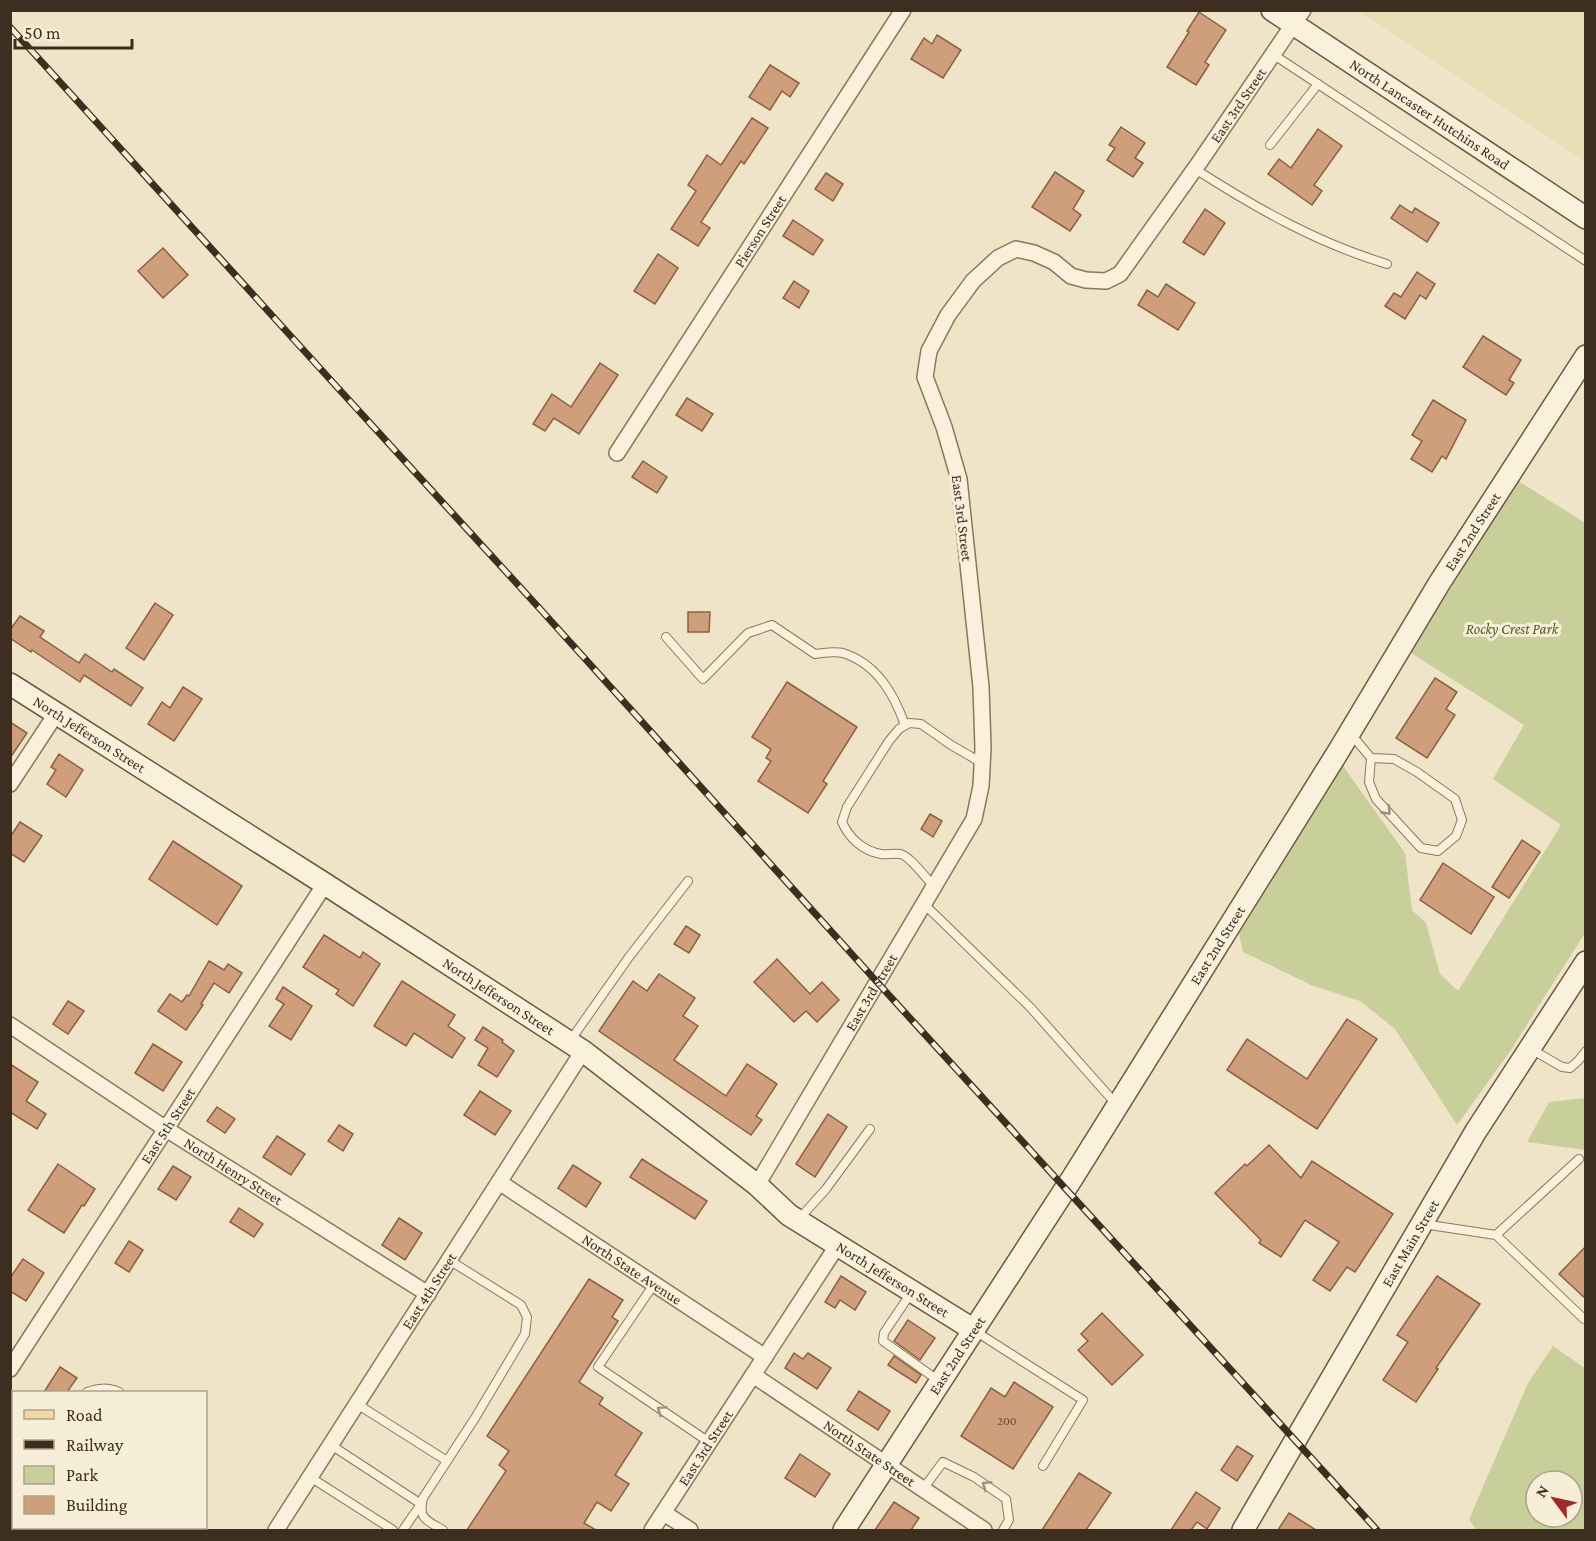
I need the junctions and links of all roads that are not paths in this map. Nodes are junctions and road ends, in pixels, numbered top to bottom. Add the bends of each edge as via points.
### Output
1 (903, 10) edge
2 (1272, 10) edge
3 (1298, 18) edge
4 (1274, 55) junction
5 (1318, 84) junction
6 (1269, 145) dead end
7 (1195, 169) junction
8 (1586, 218) edge
9 (1586, 261) edge
10 (1387, 264) dead end
11 (1586, 356) edge
12 (618, 453) dead end
13 (666, 637) dead end
14 (10, 684) edge
15 (56, 714) junction
16 (905, 725) junction
17 (1350, 733) junction
18 (1371, 758) junction
19 (982, 763) junction
20 (10, 784) edge
21 (688, 881) dead end
22 (325, 884) junction
23 (934, 887) junction
24 (924, 904) junction
25 (1586, 962) edge
26 (10, 1025) edge
27 (576, 1047) junction
28 (1530, 1048) junction
29 (1586, 1051) edge
30 (1118, 1106) junction
31 (166, 1129) junction
32 (870, 1129) dead end
33 (1579, 1159) dead end
34 (499, 1182) junction
35 (757, 1185) junction
36 (798, 1220) junction
37 (1422, 1224) junction
38 (1496, 1235) junction
39 (837, 1246) junction
40 (449, 1260) junction
41 (654, 1284) junction
42 (912, 1292) junction
43 (428, 1294) junction
44 (1584, 1319) edge
45 (974, 1330) junction
46 (765, 1357) junction
47 (10, 1369) edge
48 (753, 1375) junction
49 (941, 1382) junction
50 (91, 1391) edge
51 (116, 1391) edge
52 (357, 1404) junction
53 (709, 1443) junction
54 (331, 1445) junction
55 (447, 1461) junction
56 (887, 1465) junction
57 (1043, 1466) dead end
58 (310, 1477) junction
59 (923, 1489) junction
60 (421, 1504) junction
61 (664, 1513) junction
62 (276, 1530) edge
63 (393, 1530) edge
64 (403, 1530) edge
65 (443, 1530) edge
66 (652, 1530) edge
67 (690, 1530) edge
68 (844, 1530) edge
69 (984, 1530) edge
70 (1003, 1530) edge
71 (1243, 1530) edge

1 - 12 street, Pierson Street
2 - 3 street, North Lancaster Hutchins Road
3 - 4 street, East 3rd Street
3 - 8 street, North Lancaster Hutchins Road
4 - 5 lane
4 - 7 street, East 3rd Street
5 - 6 lane
5 - 9 lane
7 - 10 lane via 1238,197 1311,235
7 - 19 street, East 3rd Street via 1120,274 1106,281 1086,280 1071,276 1034,253 1016,249 998,258 973,281 948,315 929,351 925,377 958,479 981,687
11 - 17 street, East 2nd Street via 1440,582
13 - 16 lane via 703,679 748,633 772,625 815,654 843,653 873,671 894,697
14 - 15 street, North Jefferson Street
15 - 20 street
15 - 22 street, North Jefferson Street
16 - 19 lane via 921,724
16 - 23 lane via 889,741 847,807 842,822 847,834 859,844 878,854 900,854
17 - 18 lane
17 - 30 street, East 2nd Street
18 -> 18 lane via 1369,782 1376,799 1421,848 1438,850 1456,836 1462,820 1455,799 1394,759
19 - 23 street, East 3rd Street via 974,819
21 - 27 lane via 628,957
22 - 27 street, North Jefferson Street
22 - 31 street, East 5th Street
23 - 24 street, East 3rd Street
24 - 30 lane via 1030,1007
24 - 35 street, East 3rd Street
25 - 28 street, East Main Street
26 - 31 street, North Henry Street
27 - 34 street, East 4th Street
27 - 35 street, North Jefferson Street
28 - 29 lane via 1570,1068
28 - 37 street, East Main Street
30 - 45 street, East 2nd Street
31 - 43 street, North Henry Street
31 - 47 street, East 5th Street
32 - 36 lane
33 - 38 lane
34 - 40 street, East 4th Street
34 - 41 street, North State Avenue
35 - 36 street, North Jefferson Street
36 - 39 street, North Jefferson Street
37 - 38 lane
37 - 71 street, East Main Street
38 - 44 lane
39 - 42 street, North Jefferson Street
39 - 46 street, East 3rd Street
40 - 43 street, East 4th Street
40 - 55 lane via 521,1305 527,1317 525,1335
41 - 46 street, North State Avenue
53 -> 41 lane via 598,1367
42 - 45 street, North Jefferson Street
42 - 49 lane via 883,1341
43 - 52 street, East 4th Street
45 - 49 street, East 2nd Street
45 - 57 lane via 1083,1400
46 - 48 street, East 3rd Street
48 - 53 street, East 3rd Street
48 - 56 street, North State Street
49 - 56 street, East 2nd Street
50 - 51 lane
52 - 54 street, East 4th Street
52 - 55 lane
53 - 61 street, East 3rd Street
54 - 58 street, East 4th Street
54 - 60 lane
55 - 60 lane
56 - 59 street, North State Street
56 - 68 street, East 2nd Street
58 - 62 street, East 4th Street
58 - 63 lane
59 - 69 street, North State Street
70 -> 59 lane via 1009,1520 1006,1499 974,1477 943,1462
60 - 64 lane
60 - 65 lane via 425,1519
61 - 66 street, East 3rd Street
61 - 67 street

